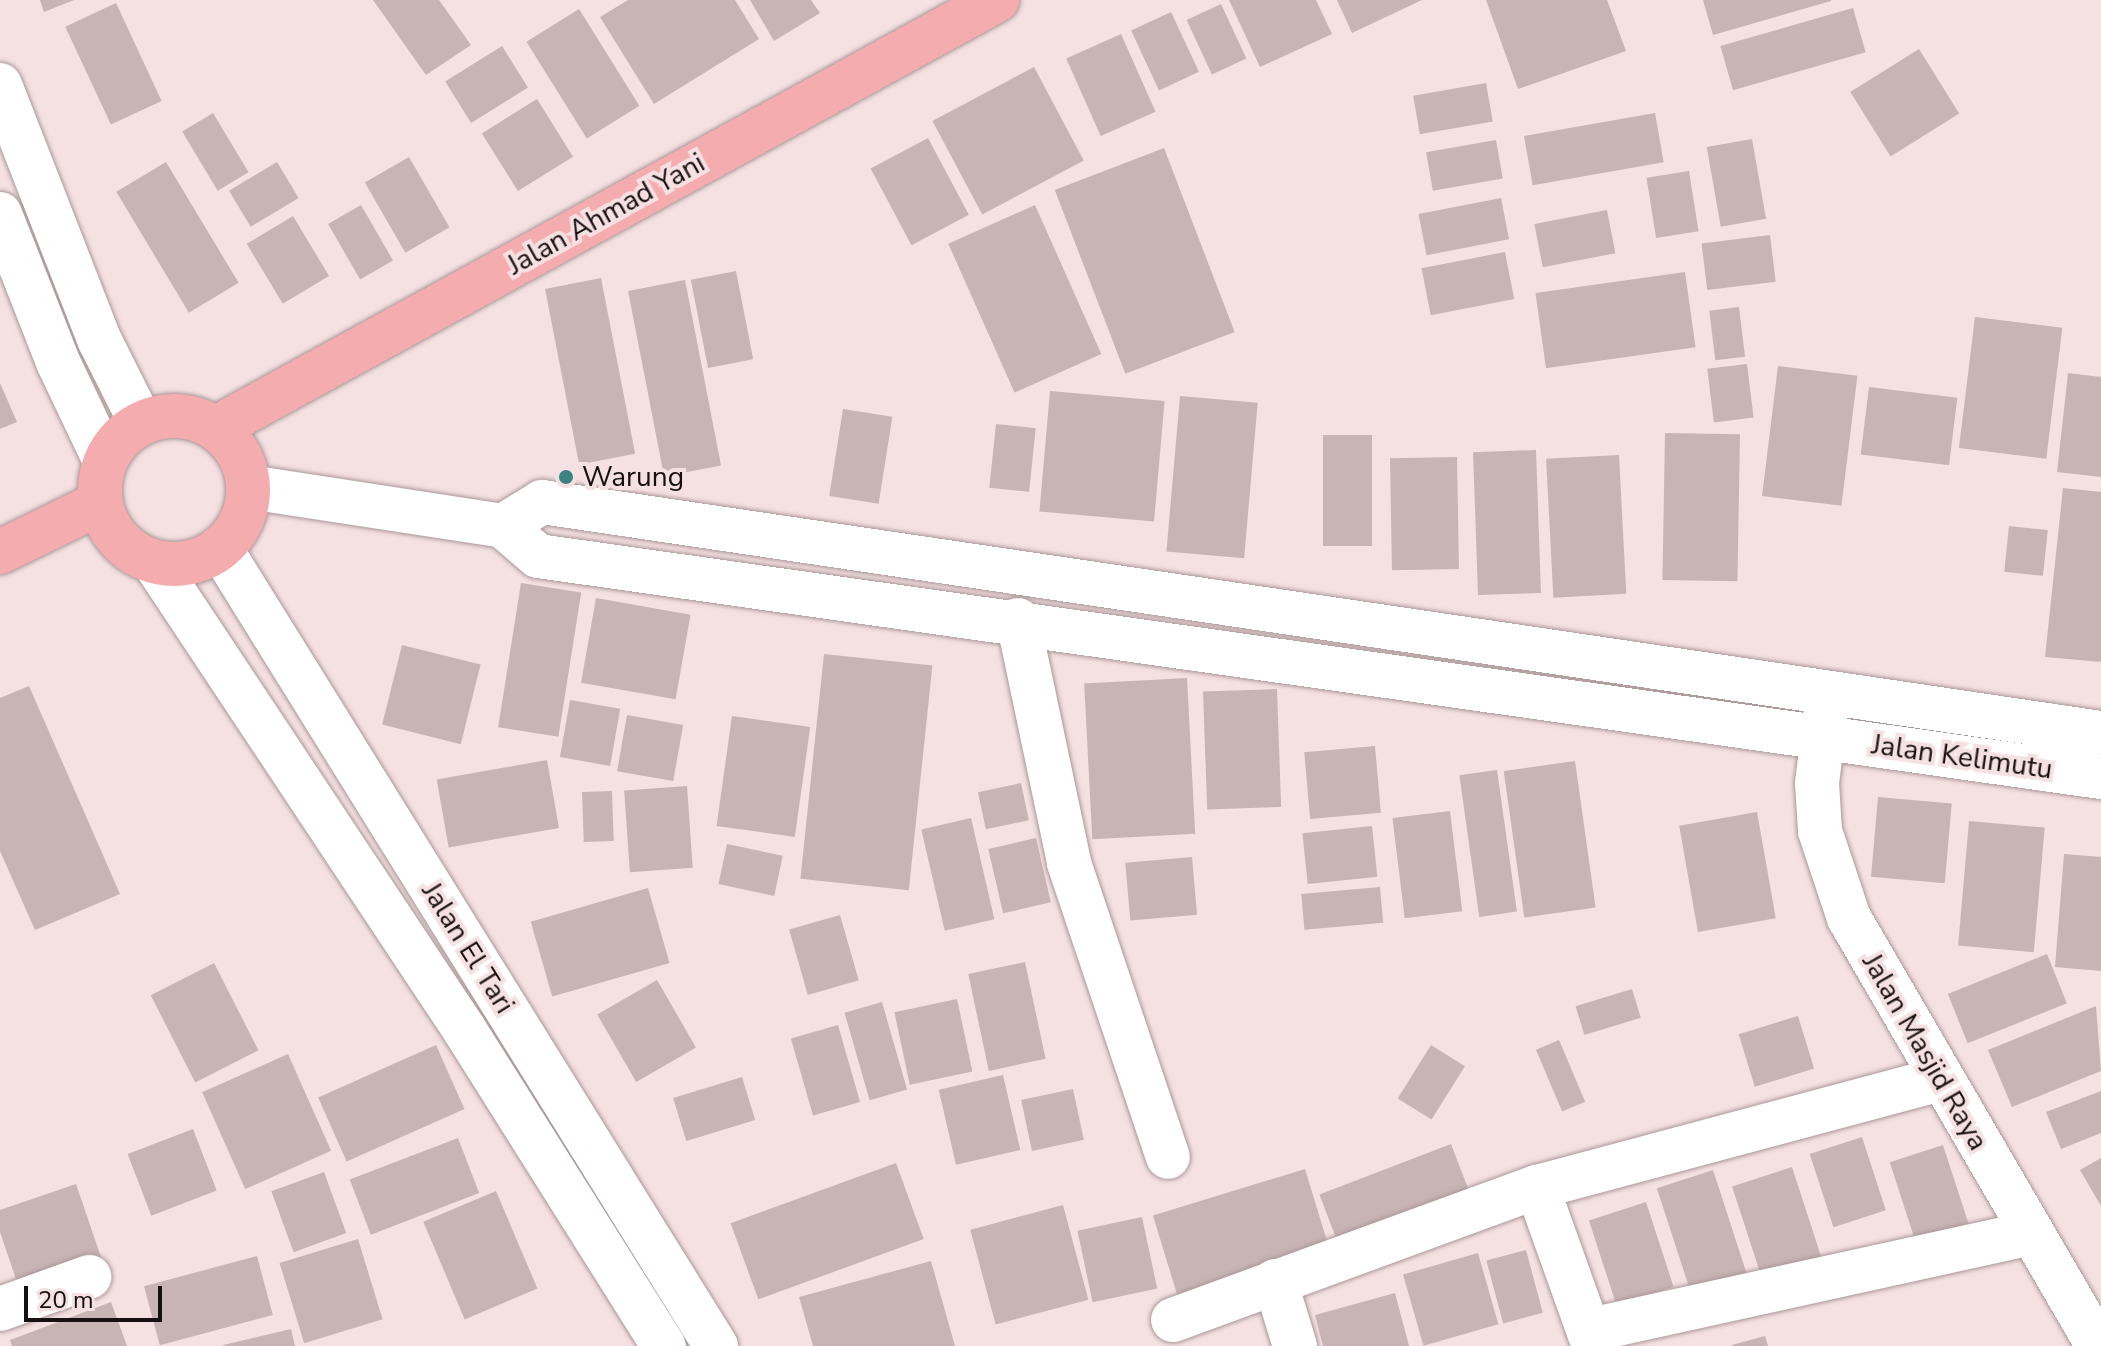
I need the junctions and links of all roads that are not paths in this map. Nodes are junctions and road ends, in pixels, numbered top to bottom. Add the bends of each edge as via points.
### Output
1 (997, 0) edge
2 (0, 85) edge
3 (41, 191) junction
4 (0, 206) edge
5 (0, 214) edge
6 (141, 423) junction
7 (216, 428) junction
8 (103, 482) junction
9 (249, 487) junction
10 (503, 526) junction
11 (220, 548) junction
12 (0, 552) edge
13 (154, 562) junction
14 (1018, 620) junction
15 (1828, 691) junction
16 (2101, 733) edge
17 (1822, 737) junction
18 (2101, 777) edge
19 (1939, 1079) junction
20 (1168, 1157) dead end
21 (1537, 1187) junction
22 (2030, 1233) junction
23 (89, 1277) dead end
24 (1275, 1281) junction
25 (0, 1309) edge
26 (1173, 1320) dead end
27 (1592, 1338) edge
28 (664, 1346) edge
29 (716, 1346) edge
30 (1295, 1346) edge
31 (2098, 1346) edge

1 - 7 highway, Jalan Ahmad Yani
2 - 3 street
3 - 4 street
3 - 6 street via 100,341
5 - 8 street
6 - 7 highway via 179,416
6 - 8 highway via 114,446
7 - 9 highway via 233,444
8 - 12 highway
8 - 13 highway via 118,539
9 - 10 street
9 - 11 highway via 237,532
10 - 14 street, Jalan Kelimutu via 538,556
10 - 15 street, Jalan Kelimutu via 542,502
11 - 13 highway via 199,560
11 - 29 street, Jalan El Tari
13 - 28 street, Jalan El Tari via 464,1029
14 - 17 street, Jalan Kelimutu
14 - 20 street via 1069,863
15 - 16 street, Jalan Kelimutu
15 - 17 street, Jalan Masjid Raya
17 - 18 street, Jalan Kelimutu
17 - 19 street, Jalan Masjid Raya via 1817,783 1820,831 1849,918
19 - 21 street
19 - 22 street, Jalan Masjid Raya
21 - 24 street
21 - 27 street
22 - 27 street
22 - 31 street, Jalan Masjid Raya
23 - 25 street
24 - 26 street
24 - 30 street

